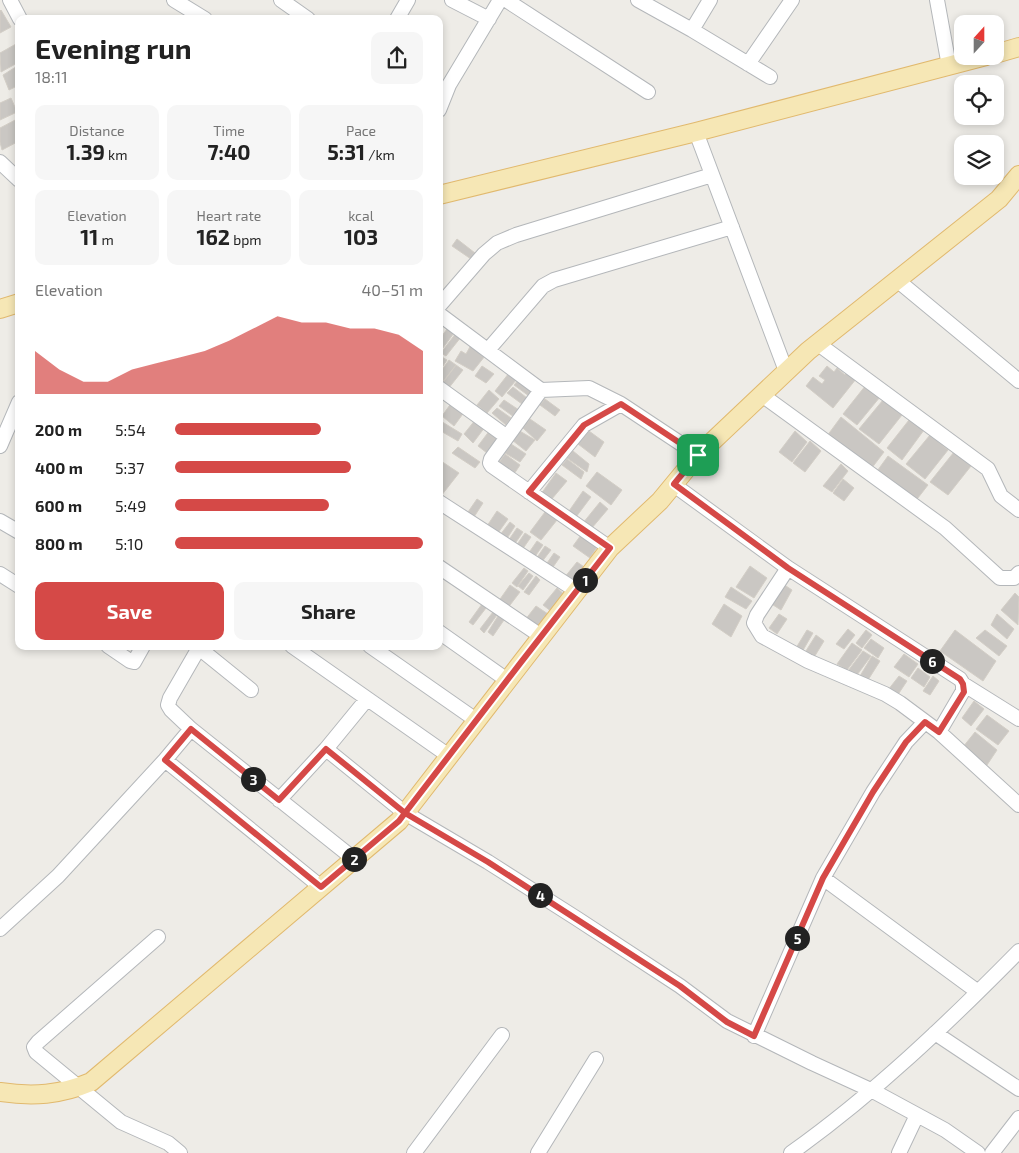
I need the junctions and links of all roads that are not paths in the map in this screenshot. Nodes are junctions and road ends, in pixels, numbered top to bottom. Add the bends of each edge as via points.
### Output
1 (10, 0) edge
2 (174, 0) edge
3 (281, 0) edge
4 (408, 0) edge
5 (452, 0) edge
6 (500, 0) edge
7 (506, 0) edge
8 (638, 0) edge
9 (710, 0) edge
10 (791, 0) edge
11 (937, 0) edge
12 (18, 15) edge
13 (198, 15) edge
14 (302, 15) edge
15 (399, 15) edge
16 (489, 19) junction
17 (692, 30) junction
18 (1019, 47) edge
19 (1004, 51) edge
20 (748, 64) junction
21 (954, 65) edge
22 (950, 66) junction
23 (770, 77) dead end
24 (648, 92) dead end
25 (443, 99) edge
26 (696, 132) junction
27 (0, 162) edge
28 (712, 175) junction
29 (1019, 175) edge
30 (15, 176) edge
31 (443, 194) edge
32 (732, 227) junction
33 (897, 280) junction
34 (443, 301) edge
35 (15, 304) edge
36 (0, 309) edge
37 (443, 317) edge
38 (817, 343) junction
39 (488, 350) junction
40 (786, 371) junction
41 (1019, 381) edge
42 (541, 390) junction
43 (443, 391) edge
44 (762, 395) junction
45 (621, 404) junction
46 (15, 411) edge
47 (507, 437) junction
48 (0, 446) edge
49 (698, 455) junction
50 (674, 484) junction
51 (529, 492) junction
52 (443, 505) edge
53 (1019, 510) edge
54 (0, 520) edge
55 (15, 529) edge
56 (610, 548) junction
57 (788, 568) junction
58 (443, 570) edge
59 (1019, 573) edge
60 (0, 574) edge
61 (15, 583) edge
62 (577, 590) junction
63 (443, 635) edge
64 (541, 636) junction
65 (114, 650) edge
66 (141, 650) edge
67 (298, 650) edge
68 (376, 650) edge
69 (507, 680) junction
70 (963, 684) junction
71 (251, 690) dead end
72 (368, 699) junction
73 (1019, 719) edge
74 (476, 720) junction
75 (925, 722) junction
76 (191, 729) junction
77 (939, 732) junction
78 (326, 749) junction
79 (449, 756) junction
80 (165, 760) junction
81 (279, 800) junction
82 (1019, 805) edge
83 (405, 813) junction
84 (354, 859) junction
85 (823, 878) junction
86 (321, 887) junction
87 (0, 929) edge
88 (158, 937) dead end
89 (1019, 950) edge
90 (978, 992) junction
91 (935, 1033) junction
92 (502, 1035) dead end
93 (754, 1036) junction
94 (596, 1058) dead end
95 (78, 1087) junction
96 (1019, 1089) edge
97 (873, 1091) junction
98 (0, 1092) edge
99 (917, 1114) junction
100 (1019, 1118) edge
101 (180, 1153) edge
102 (414, 1153) edge
103 (538, 1153) edge
104 (791, 1153) edge
105 (899, 1153) edge
106 (978, 1153) edge
107 (992, 1153) edge

1 - 12 street
2 - 13 street
3 - 14 street
4 - 15 street
5 - 16 street
6 - 16 street
7 - 24 street
8 - 17 street
9 - 17 street
10 - 20 street
11 - 22 street
16 - 25 street
17 - 20 street
18 - 19 main road
20 - 23 street
21 - 22 main road
22 - 26 main road
26 - 28 street
26 - 31 main road
27 - 30 street
28 - 32 street
28 - 34 street via 497,243
29 - 33 main road via 999,199
32 - 39 street via 554,280 543,286
32 - 40 street
33 - 38 main road
33 - 41 street
35 - 36 main road
37 - 39 street
38 - 40 main road
38 - 53 street via 988,469 1001,496
39 - 42 street
40 - 44 main road
42 - 45 street via 589,388
42 - 47 street
43 - 47 street
44 - 49 main road
44 - 59 street via 950,532 1000,578 1014,578
45 - 49 street
45 - 51 street via 584,425
46 - 48 street
47 - 51 street via 490,463
49 - 50 main road
50 - 56 main road
50 - 57 street
51 - 56 street
52 - 62 street
54 - 55 street
56 - 62 main road
57 - 70 street via 960,679
57 - 75 street via 757,615 754,623 762,636 808,661 885,694
58 - 64 street
60 - 61 street
62 - 64 main road
63 - 69 street
64 - 69 main road
65 - 66 street via 134,662
67 - 72 street
68 - 74 street
69 - 74 main road
70 - 73 street
70 - 77 street via 964,692
71 - 76 street via 204,652 196,653 168,705
72 - 78 street
72 - 79 street
74 - 79 main road
75 - 77 street
75 - 85 street via 906,742 873,792
76 - 80 street
76 - 81 street
77 - 82 street
78 - 81 street
78 - 83 street
79 - 83 main road
80 - 86 street
80 - 87 street via 58,876
81 - 84 street
83 - 84 main road
83 - 93 street via 488,862 680,986 727,1022
84 - 86 main road
85 - 90 street
85 - 93 street
86 - 95 main road via 91,1082
88 - 95 street via 34,1047
89 - 90 street
90 - 91 street
91 - 96 street
91 - 97 street
92 - 102 street
93 - 97 street
94 - 103 street
95 - 98 main road via 44,1095
95 - 101 street via 121,1122 168,1143
97 - 99 street
97 - 104 street
99 - 105 street
99 - 106 street
100 - 107 street

